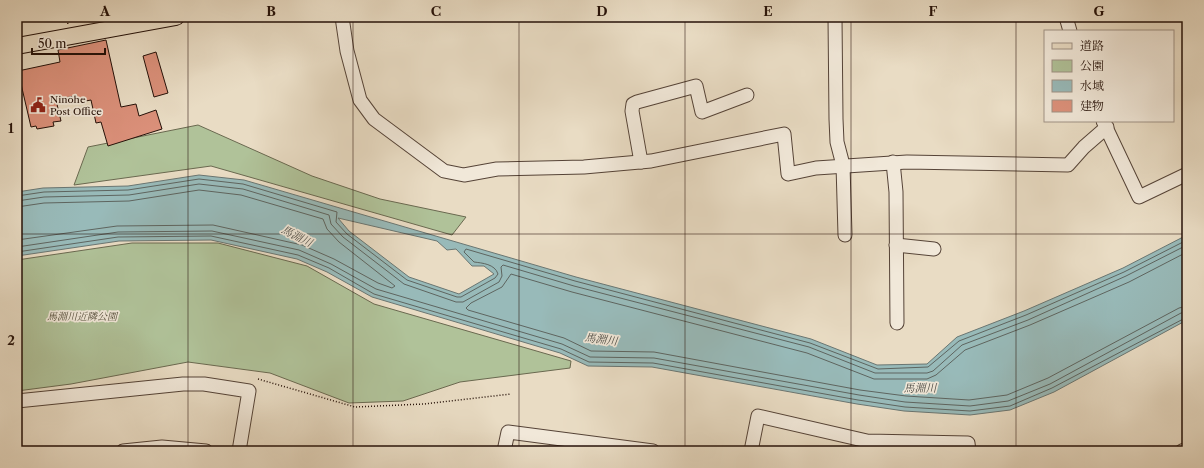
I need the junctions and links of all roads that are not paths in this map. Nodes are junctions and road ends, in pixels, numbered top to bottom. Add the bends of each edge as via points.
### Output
1 (176, 17) edge
2 (342, 17) edge
3 (835, 17) edge
4 (1066, 17) edge
5 (1070, 30) edge
6 (17, 46) edge
7 (747, 95) dead end
8 (1105, 124) edge
9 (641, 162) junction
10 (894, 162) junction
11 (843, 165) junction
12 (1187, 174) edge
13 (845, 235) dead end
14 (896, 245) junction
15 (934, 249) dead end
16 (896, 323) dead end
17 (17, 401) edge
18 (1187, 449) edge
19 (123, 451) edge
20 (206, 451) edge
21 (239, 451) edge
22 (504, 451) edge
23 (653, 451) edge
24 (751, 451) edge
25 (969, 451) edge
26 (1182, 451) edge

1 - 6 main road
2 - 9 street via 347,51 360,100 374,119 444,171 464,176 497,169 584,167
3 - 11 street via 837,142
4 - 5 street
7 - 9 street via 702,112 696,86 633,104
8 - 10 street via 1068,165
8 - 12 street via 1139,196
9 - 11 street via 784,134 788,174
10 - 11 street
10 - 14 street
11 - 13 street
14 - 15 street
14 - 16 street
17 - 21 street via 183,384 204,384 249,391
18 - 26 street
19 - 20 street via 162,447
22 - 23 street via 508,432
24 - 25 street via 758,416 867,441 968,443

